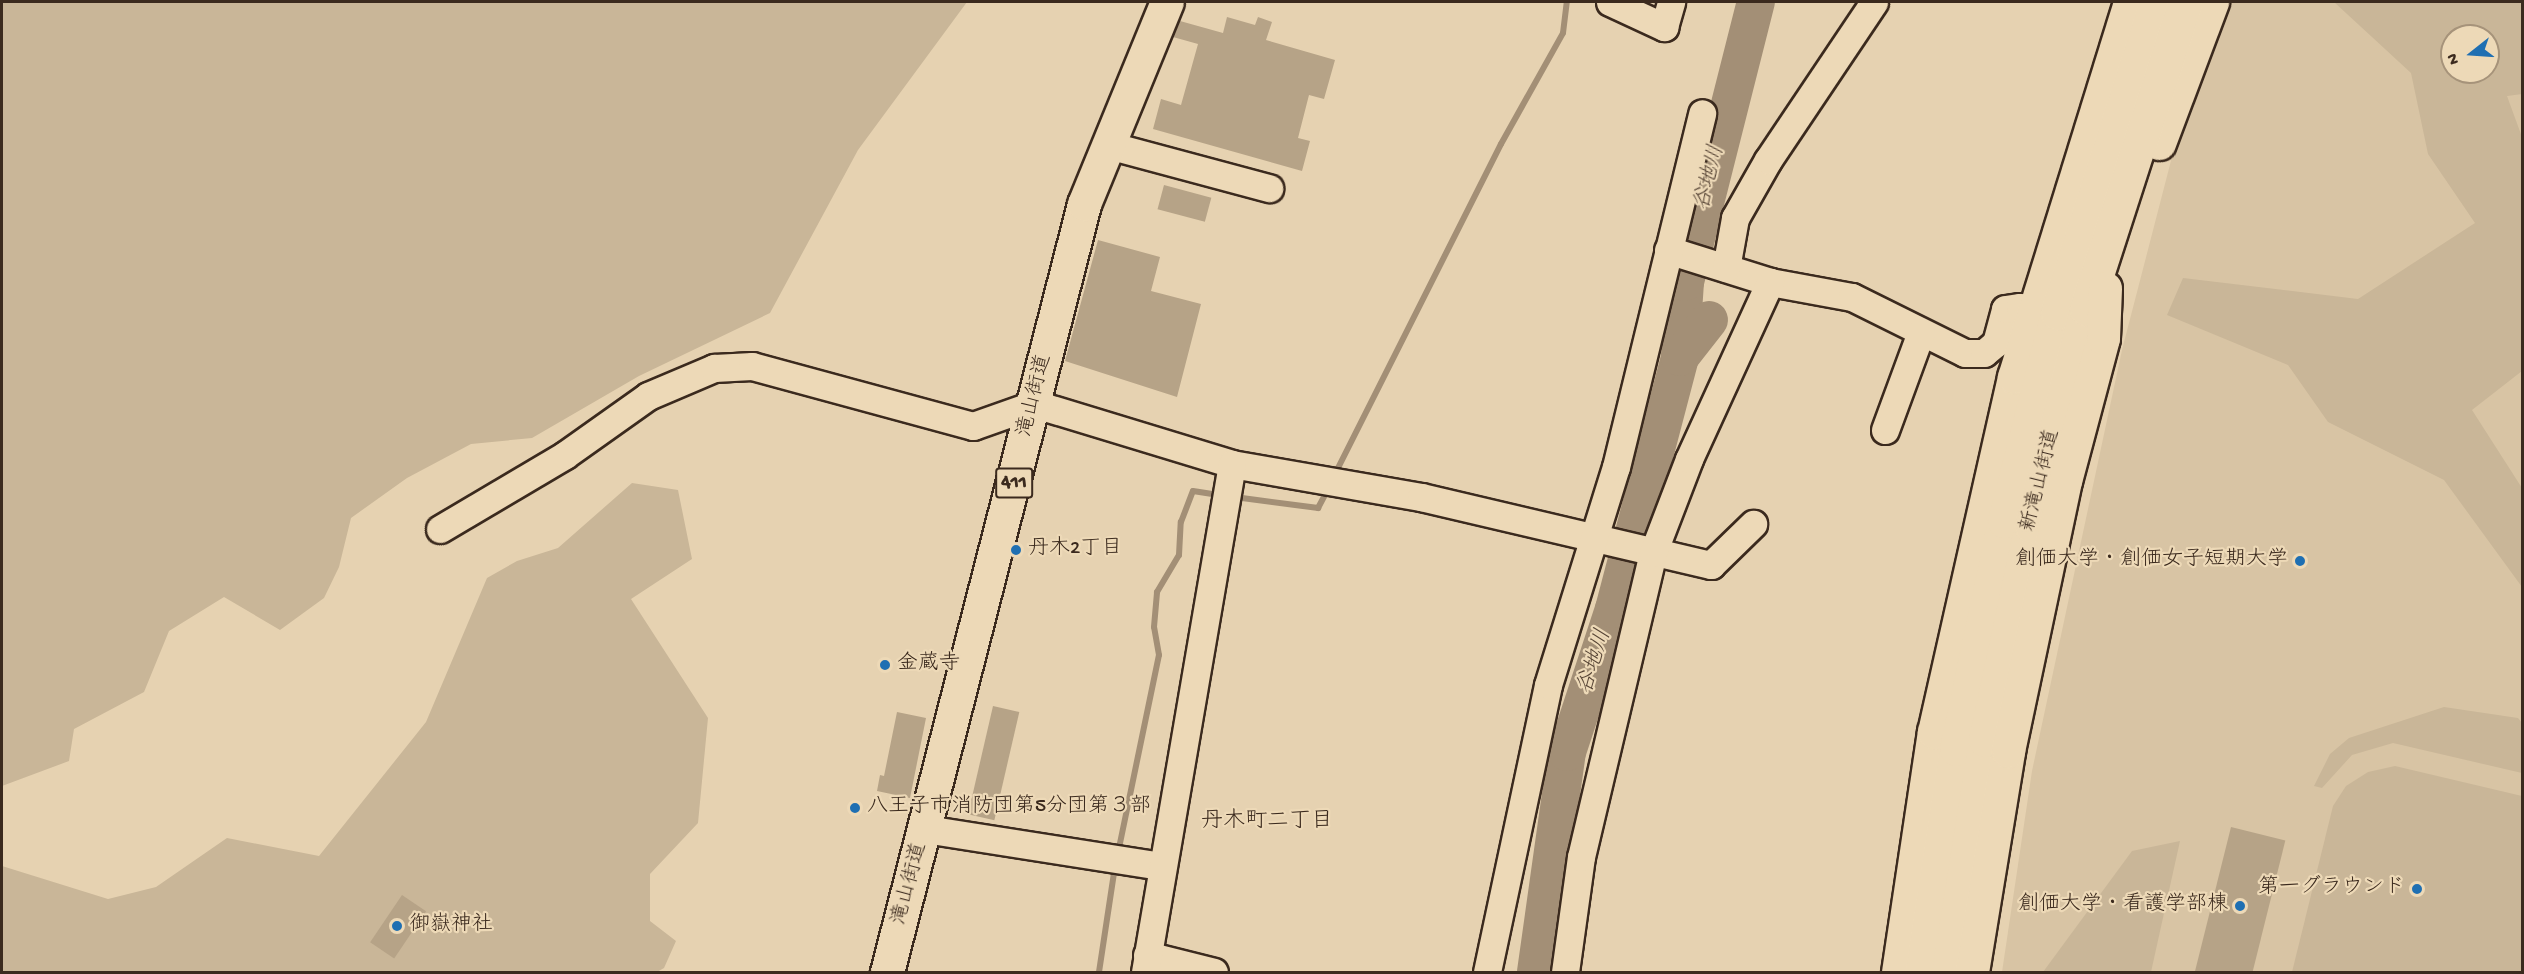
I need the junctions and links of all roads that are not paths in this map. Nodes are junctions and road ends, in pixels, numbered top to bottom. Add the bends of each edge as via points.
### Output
1 (1167, 2) edge
2 (1610, 2) edge
3 (1671, 2) edge
4 (1874, 2) edge
5 (2130, 2) edge
6 (2156, 2) edge
7 (2185, 2) edge
8 (2211, 2) edge
9 (1701, 113) dead end
10 (1108, 145) junction
11 (1269, 188) dead end
12 (2123, 188) junction
13 (2108, 241) junction
14 (1671, 251) junction
15 (1721, 266) junction
16 (1770, 282) junction
17 (2033, 313) junction
18 (1921, 332) junction
19 (1035, 404) junction
20 (1885, 430) dead end
21 (1232, 464) junction
22 (1753, 524) dead end
23 (440, 530) dead end
24 (1601, 539) junction
25 (1650, 551) junction
26 (925, 830) junction
27 (1161, 866) junction
28 (1146, 964) edge
29 (887, 972) edge
30 (1214, 972) edge
31 (1487, 972) edge
32 (1565, 972) edge
33 (1898, 972) edge
34 (1922, 972) edge
35 (1948, 972) edge
36 (1972, 972) edge

1 - 10 main road, 滝山街道 / 411
2 - 3 street via 1664,27
4 - 15 street via 1768,160 1735,218
5 - 17 main road
6 - 34 main road, 新滝山街道 via 2058,313 2004,521 1956,749
7 - 12 main road, 新滝山街道
8 - 12 main road via 2164,135 2150,159
9 - 14 street
10 - 11 street
10 - 19 main road, 滝山街道 / 411 via 1084,204
12 - 13 main road, 新滝山街道
13 - 35 main road, 新滝山街道 via 2086,309 2031,526 1985,740
13 - 36 main road via 2103,338 2065,481 2010,740
14 - 15 street
14 - 24 street
15 - 16 street
16 - 18 street via 1852,297
16 - 25 street
17 - 18 street via 2020,306 2005,309 1999,317 1995,343 1984,353 1965,353
17 - 33 main road via 1954,632
18 - 20 street
19 - 21 street
19 - 23 street via 973,426 752,366 714,368 648,396 565,455
19 - 26 main road, 滝山街道 / 411
21 - 24 street via 1421,497
21 - 27 street
22 - 25 street via 1711,565
24 - 25 street
24 - 31 street via 1548,685
25 - 32 street via 1581,857
26 - 27 street
26 - 29 main road, 滝山街道 / 411
27 - 28 street
28 - 30 street

